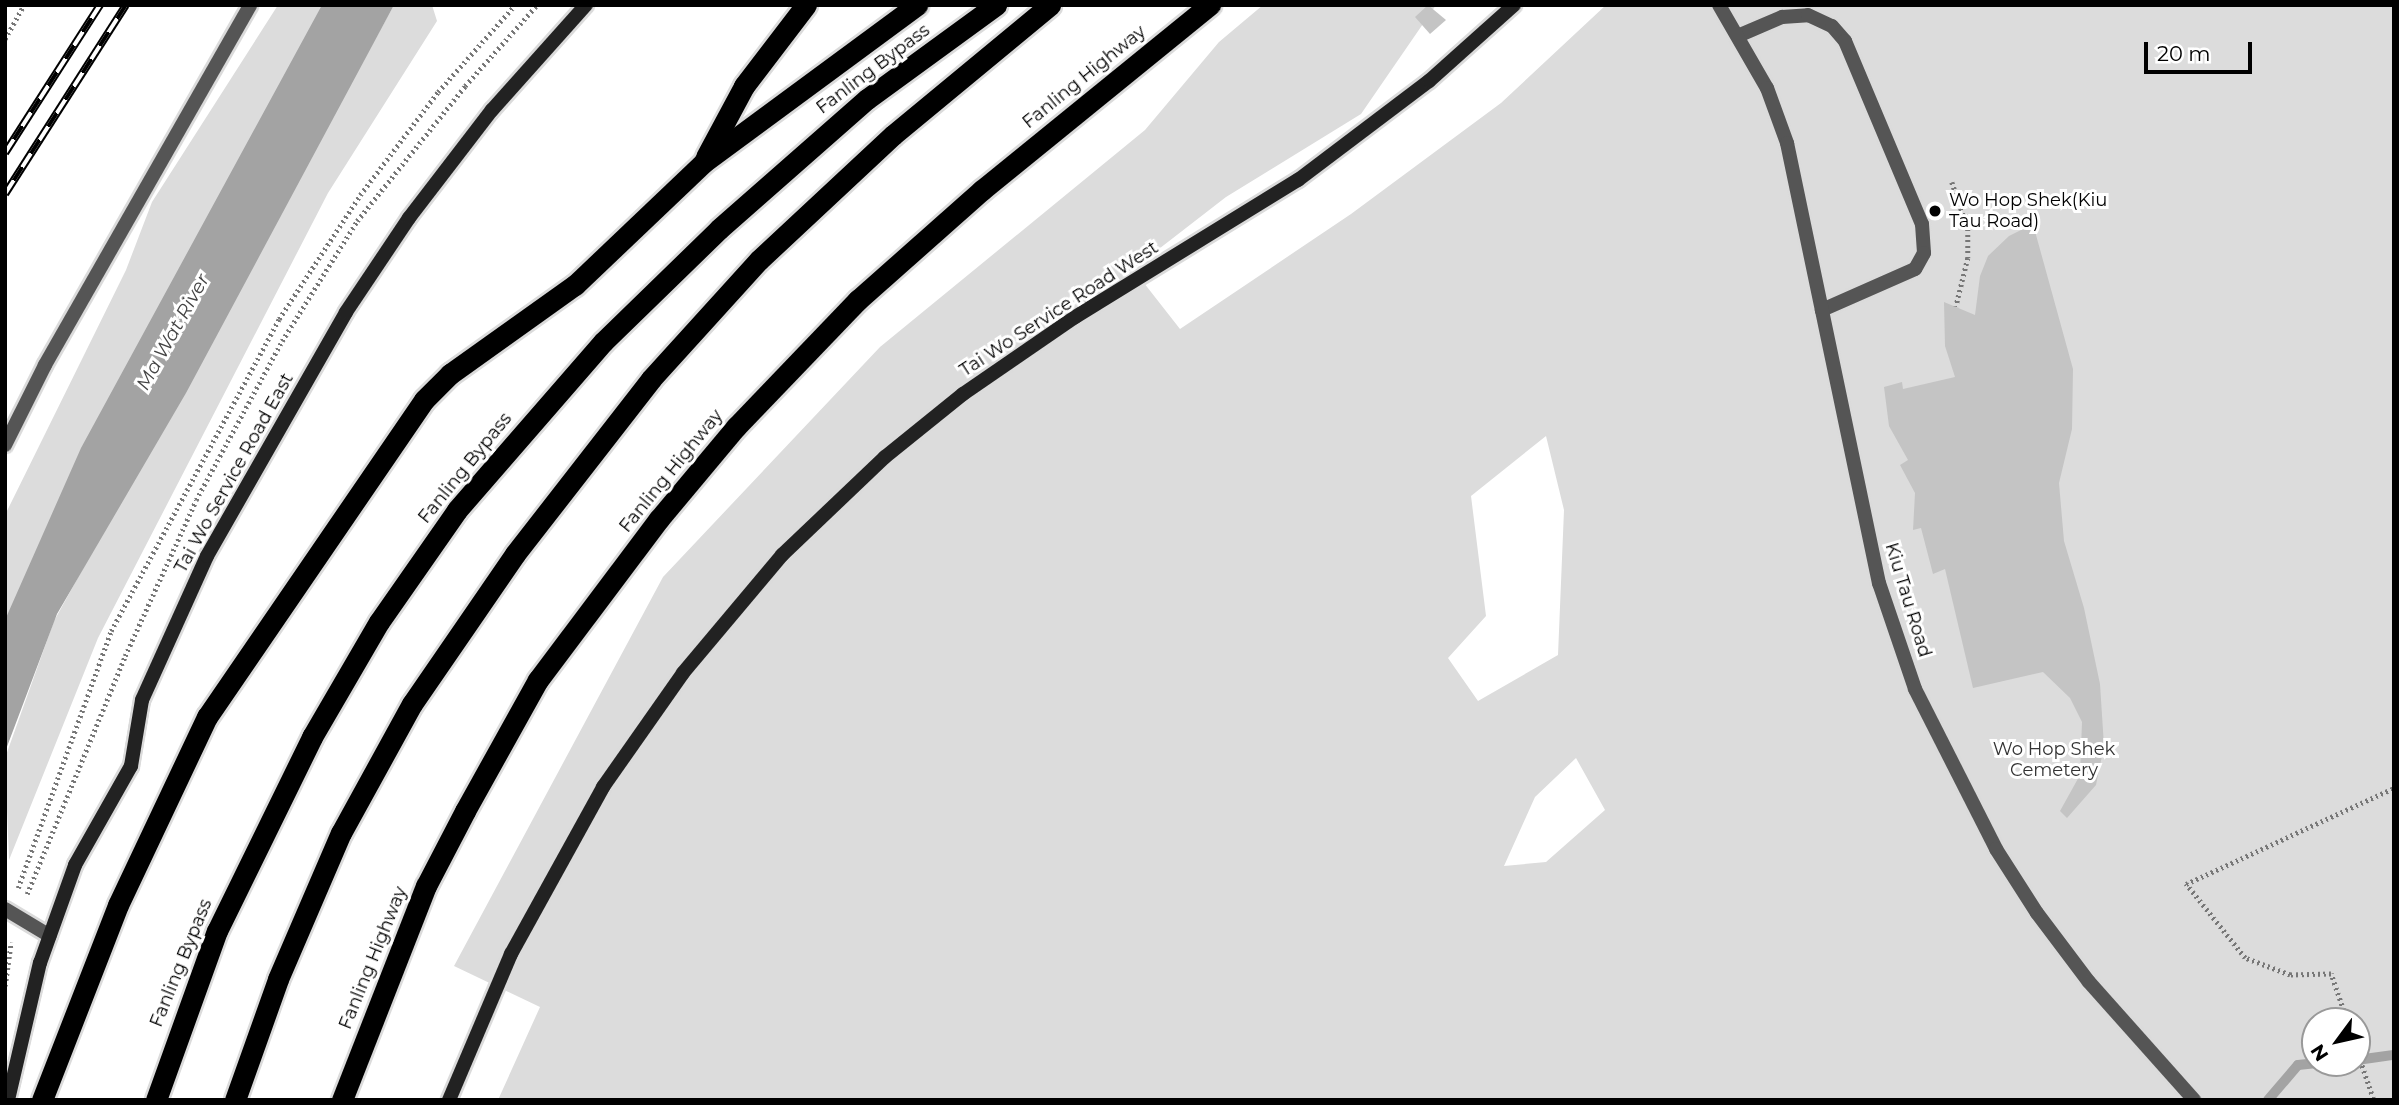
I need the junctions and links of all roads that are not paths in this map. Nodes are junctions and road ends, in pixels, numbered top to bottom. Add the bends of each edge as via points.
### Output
1 (250, 5) edge
2 (586, 5) edge
3 (806, 5) edge
4 (917, 5) edge
5 (996, 5) edge
6 (1050, 5) edge
7 (1210, 5) edge
8 (1514, 5) edge
9 (1719, 5) edge
10 (1740, 35) junction
11 (704, 162) junction
12 (1822, 310) junction
13 (5, 445) edge
14 (8, 910) edge
15 (50, 936) junction
16 (8, 1100) edge
17 (43, 1100) edge
18 (156, 1100) edge
19 (235, 1100) edge
20 (342, 1100) edge
21 (450, 1100) edge
22 (2194, 1100) edge

1 - 13 street via 45,365
2 - 15 main road, Tai Wo Service Road East via 492,110 408,218 275,433 207,556 142,700 131,766 79,857
3 - 11 highway via 744,86
4 - 11 highway
5 - 18 highway, Fanling Bypass via 867,99 719,229 576,372 504,453 419,562 379,622 278,806 217,931
6 - 19 highway via 893,135 759,260 651,379 515,554 412,704 341,834 278,979
7 - 20 highway, Fanling Highway via 982,190 858,300 736,427 659,519 538,680 465,811 426,886
8 - 21 main road, Tai Wo Service Road West via 1429,81 1298,180 1075,317 963,394 885,457 782,555 683,673 603,787 511,954
9 - 10 street, Kiu Tau Road
10 - 12 street, Kiu Tau Road via 1767,88 1787,144
10 - 12 street via 1782,18 1808,15 1832,26 1845,41 1923,224 1924,253 1915,269
11 - 17 highway via 575,285 450,374 424,400 207,717 118,905
12 - 22 street, Kiu Tau Road via 1879,583 1915,689 1955,773 2037,913 2090,982
14 - 15 street
15 - 16 main road, Tai Wo Service Road East

